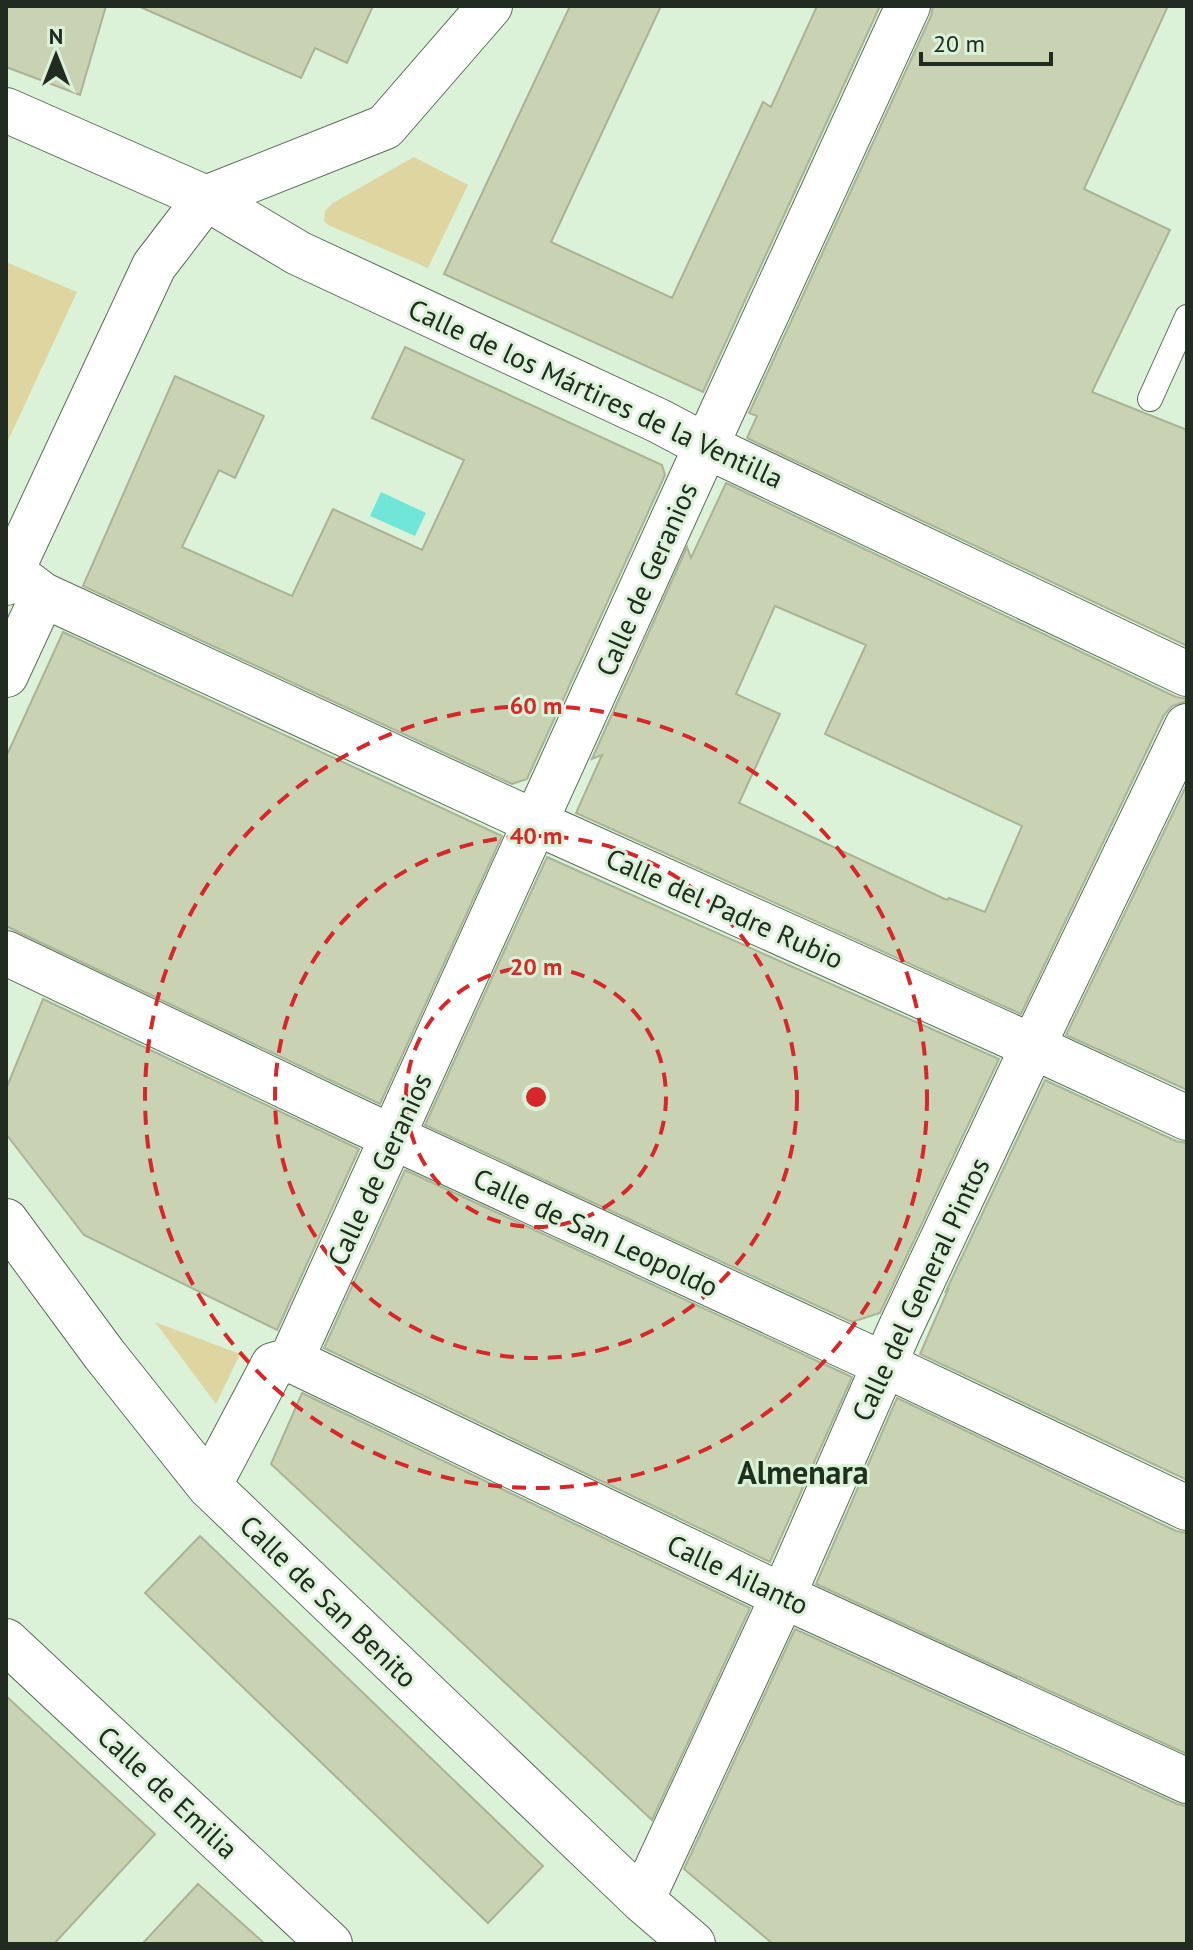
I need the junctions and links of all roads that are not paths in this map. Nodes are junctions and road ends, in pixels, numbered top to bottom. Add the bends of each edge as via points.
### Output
1 (490, 6) edge
2 (908, 6) edge
3 (6, 110) edge
4 (206, 198) junction
5 (1187, 317) edge
6 (1150, 399) dead end
7 (706, 446) junction
8 (17, 579) edge
9 (1187, 674) edge
10 (6, 675) edge
11 (1187, 726) edge
12 (536, 822) junction
13 (6, 953) edge
14 (1033, 1046) junction
15 (1187, 1118) edge
16 (394, 1138) junction
17 (6, 1221) edge
18 (291, 1360) junction
19 (884, 1365) junction
20 (209, 1486) junction
21 (1187, 1508) edge
22 (783, 1596) junction
23 (6, 1641) edge
24 (1187, 1781) edge
25 (642, 1900) junction
26 (330, 1944) edge
27 (693, 1944) edge

1 - 4 street via 385,127
2 - 7 street, Calle de Geranios
3 - 4 street, Calle de los Mártires de la Ventilla
4 - 7 street, Calle de los Mártires de la Ventilla via 298,253
4 - 8 street via 154,266
5 - 6 lane
7 - 9 street, Calle de los Mártires de la Ventilla
7 - 12 street, Calle de Geranios
8 - 10 street
8 - 12 street, Calle del Padre Rubio
11 - 14 street, Calle del General Pintos
12 - 14 street, Calle del Padre Rubio
12 - 16 street, Calle de Geranios
13 - 16 street, Calle de San Leopoldo
14 - 15 street, Calle del Padre Rubio
14 - 19 street, Calle del General Pintos
16 - 18 street, Calle de Geranios
16 - 19 street, Calle de San Leopoldo
17 - 20 street, Calle de San Benito
18 - 20 street, Calle de Geranios via 273,1365
18 - 22 street, Calle Ailanto
19 - 21 street, Calle de San Leopoldo
19 - 22 street, Calle del General Pintos
20 - 25 street, Calle de San Benito
22 - 24 street, Calle Ailanto
22 - 25 street, Calle del General Pintos
23 - 26 street, Calle de Emilia
25 - 27 street, Calle de San Benito

